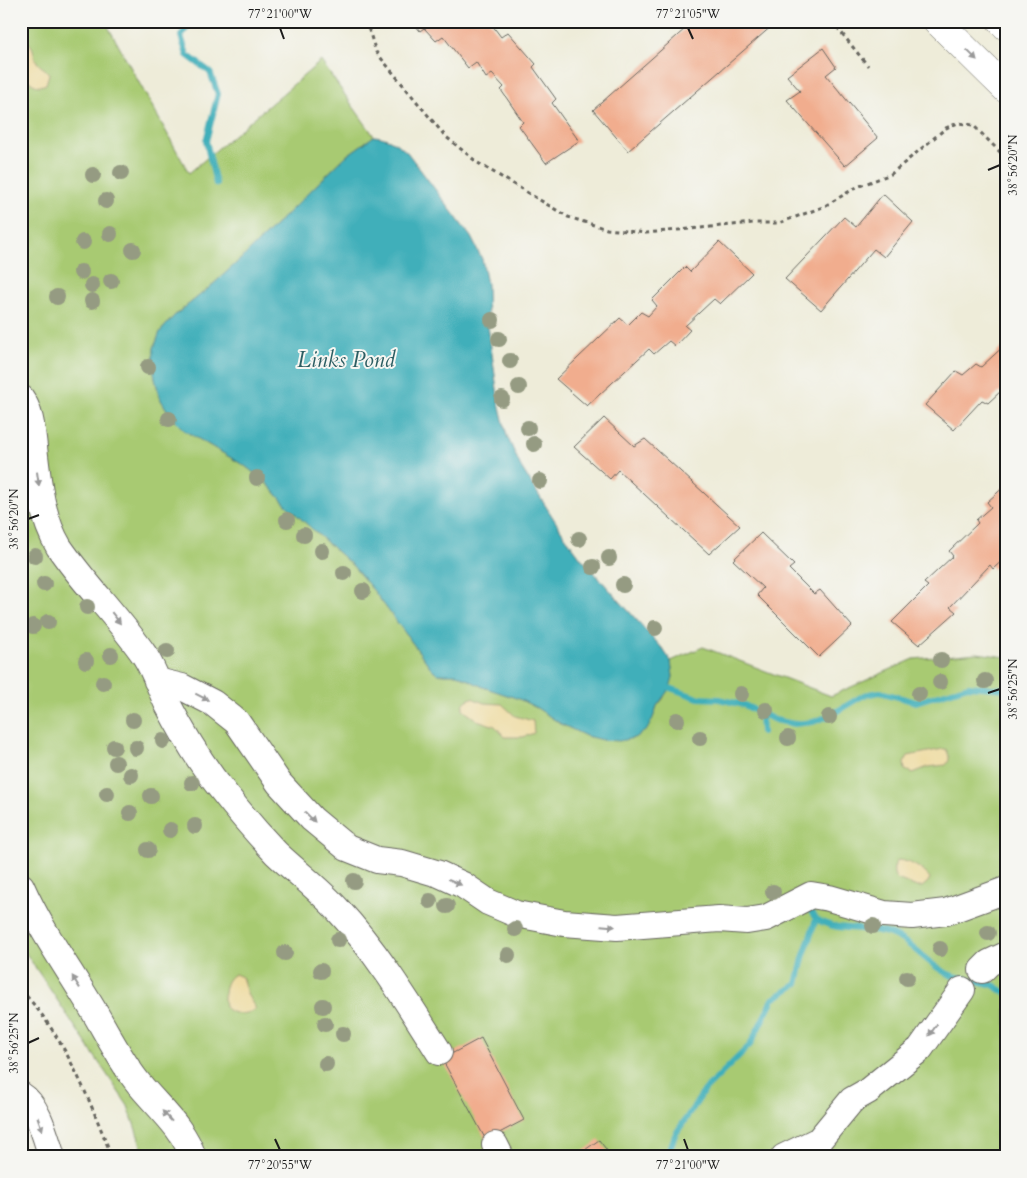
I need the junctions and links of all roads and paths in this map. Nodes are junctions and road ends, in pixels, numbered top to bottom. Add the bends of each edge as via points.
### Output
1 (366, 21) edge
2 (832, 21) edge
3 (938, 21) edge
4 (1001, 21) edge
5 (1006, 26) edge
6 (868, 66) dead end
7 (1006, 90) edge
8 (1006, 158) edge
9 (21, 398) edge
10 (157, 681) junction
11 (21, 886) edge
12 (1006, 890) edge
13 (1006, 955) edge
14 (982, 970) dead end
15 (21, 990) edge
16 (962, 990) dead end
17 (439, 1052) dead end
18 (21, 1095) edge
19 (52, 1157) edge
20 (112, 1157) edge
21 (192, 1157) edge
22 (784, 1157) edge

1 - 8 path via 376,52 446,136 478,163 568,217 607,228 646,233 779,223 823,207 857,187 891,174 946,128 958,123 973,124
2 - 6 path
3 -> 7 main road
4 - 5 main road
9 -> 10 lane via 31,424 41,498 57,542 72,566 134,641
10 -> 12 lane via 182,687 206,699 237,722 279,782 312,819 347,848 377,860 402,863 439,874 516,914 617,927 719,919 747,921 766,918 811,895 884,914 912,916 946,912
10 - 17 lane via 198,759 252,827 353,927
21 -> 11 lane via 189,1144 179,1130 136,1081 118,1054
13 - 14 lane
15 - 20 path via 49,1025 75,1069
16 -> 22 lane via 920,1048 868,1091 852,1100 819,1140
18 -> 19 lane via 36,1114

